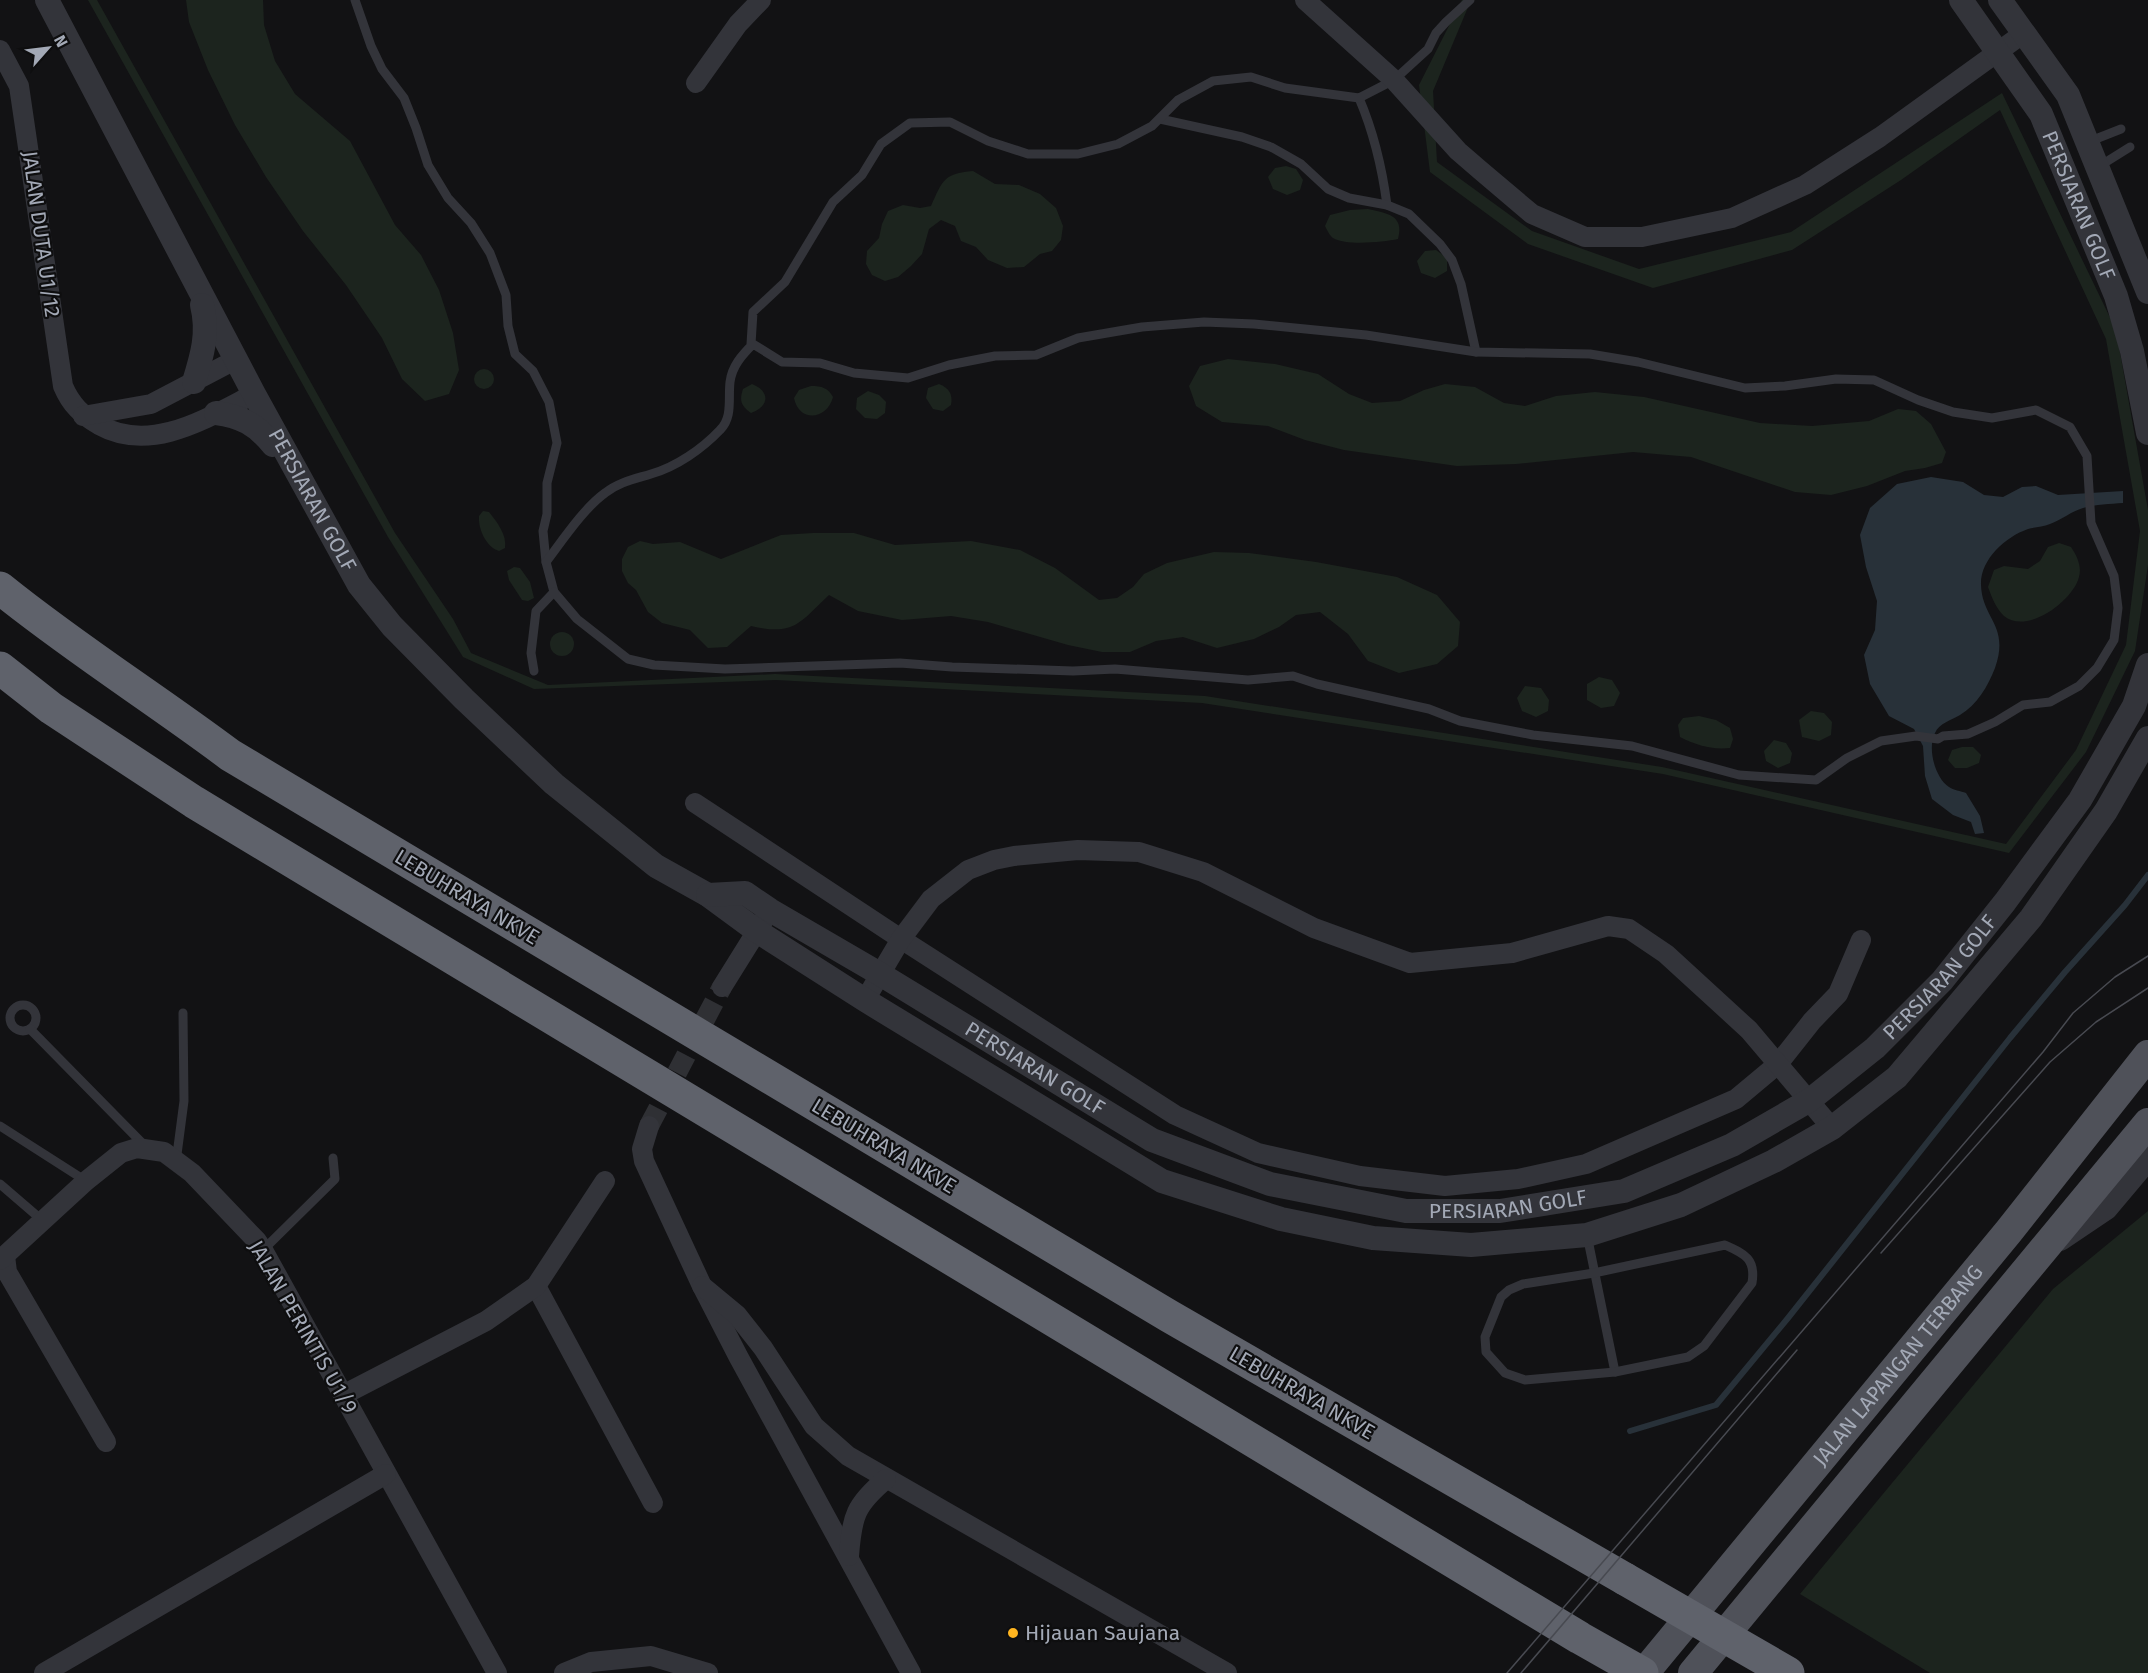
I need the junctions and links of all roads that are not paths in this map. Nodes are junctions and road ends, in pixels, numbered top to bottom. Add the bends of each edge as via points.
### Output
1 (47, 0) edge
2 (355, 0) edge
3 (761, 0) edge
4 (1305, 0) edge
5 (1470, 0) edge
6 (1961, 0) edge
7 (2001, 0) edge
8 (2024, 33) junction
9 (0, 50) edge
10 (1998, 51) junction
11 (1394, 80) junction
12 (696, 83) dead end
13 (1359, 98) junction
14 (1160, 119) junction
15 (2121, 129) dead end
16 (2088, 142) junction
17 (2130, 147) dead end
18 (2098, 167) junction
19 (1387, 205) junction
20 (199, 290) junction
21 (2148, 292) edge
22 (753, 344) junction
23 (1476, 352) junction
24 (235, 360) junction
25 (194, 382) junction
26 (254, 394) junction
27 (151, 404) junction
28 (216, 413) junction
29 (83, 416) junction
30 (2148, 433) edge
31 (164, 434) junction
32 (301, 479) junction
33 (546, 562) junction
34 (0, 588) edge
35 (554, 592) junction
36 (2148, 665) edge
37 (0, 668) edge
38 (534, 671) dead end
39 (2148, 738) edge
40 (695, 803) dead end
41 (708, 895) junction
42 (770, 910) junction
43 (757, 931) junction
44 (901, 939) junction
45 (1861, 940) dead end
46 (880, 974) junction
47 (722, 987) tunnel mouth
48 (865, 1000) junction
49 (183, 1013) dead end
50 (30, 1029) dead end
51 (2148, 1055) edge
52 (1778, 1064) junction
53 (1810, 1100) junction
54 (2148, 1123) edge
55 (0, 1126) edge
56 (649, 1126) tunnel mouth
57 (1832, 1128) junction
58 (148, 1150) junction
59 (333, 1158) dead end
60 (2148, 1158) edge
61 (176, 1162) junction
62 (86, 1181) junction
63 (605, 1181) dead end
64 (0, 1184) edge
65 (43, 1221) junction
66 (1587, 1235) junction
67 (2048, 1247) junction
68 (263, 1250) junction
69 (2, 1258) edge
70 (1594, 1273) junction
71 (536, 1286) junction
72 (702, 1286) junction
73 (1615, 1372) junction
74 (343, 1395) junction
75 (106, 1442) dead end
76 (386, 1474) junction
77 (886, 1479) junction
78 (653, 1503) dead end
79 (849, 1557) junction
80 (44, 1673) edge
81 (497, 1673) edge
82 (564, 1673) edge
83 (708, 1673) edge
84 (911, 1673) edge
85 (1227, 1673) edge
86 (1643, 1673) edge
87 (1693, 1673) edge
88 (1788, 1673) edge

1 - 20 street, PERSIARAN GOLF
2 - 33 lane via 382,69 404,98 428,165 490,253 506,295 515,354 533,371 549,402 557,443 547,483 543,531
3 - 12 street via 738,24
4 - 11 street
5 - 11 lane via 1436,33 1428,49
6 - 10 street, PERSIARAN GOLF
7 - 8 street, PERSIARAN GOLF
8 - 10 street
8 - 16 street, PERSIARAN GOLF via 2068,95
9 - 29 street, JALAN DUTA U1/12 via 19,86 63,386
10 - 11 street via 1880,137 1804,186 1732,218 1642,237 1585,237 1532,214 1458,151
10 - 30 street, PERSIARAN GOLF via 2041,114 2116,296 2132,351
11 - 13 lane
13 - 14 lane via 1285,88 1251,77 1213,81 1178,100
13 - 19 lane via 1374,134
14 - 19 lane via 1271,147 1301,164 1329,189 1349,198
14 - 22 lane via 1118,144 1078,154 1028,154 988,141 950,122 910,123 881,144 862,175 833,202 785,282 753,312
15 - 16 lane
16 - 18 street, PERSIARAN GOLF
17 - 18 lane
18 - 21 street, PERSIARAN GOLF
19 - 23 lane via 1408,214 1452,260
20 - 24 street, PERSIARAN GOLF
20 - 25 street via 205,315 204,352
22 - 23 lane via 782,362 820,363 854,373 908,378 995,356 1036,355 1078,338 1204,322 1366,335
22 - 33 lane via 737,360 730,381 730,407 722,429 691,455 652,474 630,478 604,493
23 - 35 lane via 1590,354 1745,388 1836,379 1874,380 1953,412 1992,418 2036,410 2070,427 2087,456 2091,523 2114,576 2118,608 2114,640 2097,668 2079,686 2050,702 2023,705 1968,734 1881,741 1816,780 1739,775 1632,746 1533,735 1460,721 1429,709 1293,676 1248,680 1115,669 900,663 726,669 654,665 628,659 577,619
24 - 25 street
24 - 26 street, PERSIARAN GOLF
25 - 27 street
26 - 28 street
26 - 32 street, PERSIARAN GOLF
27 - 29 street
27 - 31 street
28 - 31 street
28 - 32 street via 237,417 258,428
29 - 31 street via 113,432 138,437
32 - 41 street, PERSIARAN GOLF via 359,585 392,626 554,784 656,866
33 - 35 lane
34 - 88 highway, LEBUHRAYA NKVE, bridge via 95,661 230,755 1159,1310
35 - 38 lane via 536,611 531,653
36 - 53 street, PERSIARAN GOLF via 2134,706 2080,800 2005,902 1942,981 1875,1048
37 - 86 highway via 51,708 204,808
39 - 57 street, PERSIARAN GOLF via 2106,811 2031,918 1897,1077
40 - 44 street
41 - 42 street, PERSIARAN GOLF via 746,892
41 - 43 street, PERSIARAN GOLF
42 - 43 street
42 - 46 street, PERSIARAN GOLF
43 - 47 street
43 - 48 street, PERSIARAN GOLF
44 - 46 street
44 - 52 street via 1176,1115 1258,1153 1360,1176 1444,1186 1518,1179 1586,1164 1736,1099
44 - 52 street via 931,899 950,882 994,860 1078,850 1139,852 1203,872 1314,928 1410,963 1512,953 1608,926 1629,929 1666,954 1749,1030
45 - 52 street via 1838,994
46 - 48 street
46 - 53 street, PERSIARAN GOLF via 1152,1140 1270,1184 1406,1211 1500,1211 1624,1191 1732,1144
48 - 66 street, PERSIARAN GOLF via 1162,1182 1281,1220 1373,1238 1471,1245
49 - 61 lane via 184,1101
50 - 58 lane
51 - 86 main road, JALAN LAPANGAN TERBANG via 2010,1231
52 - 53 street
53 - 57 street
54 - 67 main road, JALAN LAPANGAN TERBANG
55 - 62 lane
56 - 72 street via 642,1149 644,1161
57 - 66 street, PERSIARAN GOLF via 1774,1161 1681,1205
58 - 61 street, JALAN PERINTIS U1/9 via 164,1152
58 - 62 street via 137,1148 121,1153
59 - 68 lane via 335,1179
60 - 67 street via 2106,1208
61 - 68 street, JALAN PERINTIS U1/9 via 192,1173
62 - 65 street
63 - 71 street
64 - 65 lane
65 - 69 street
66 - 70 lane
67 - 87 main road, JALAN LAPANGAN TERBANG
68 - 74 street, JALAN PERINTIS U1/9
69 - 75 street
70 - 73 lane
70 - 73 lane via 1522,1284 1509,1290 1485,1337 1486,1352 1505,1373 1525,1380
70 - 73 lane via 1725,1245 1744,1254 1754,1271 1752,1283 1704,1346 1688,1357
71 - 74 street via 486,1321
71 - 78 street
72 - 77 street via 744,1323 814,1426 848,1456
72 - 79 street
74 - 76 street, JALAN PERINTIS U1/9
76 - 80 street
76 - 81 street, JALAN PERINTIS U1/9
77 - 79 street via 857,1508 850,1531
77 - 85 street
79 - 84 street
82 - 83 street via 591,1662 651,1656

